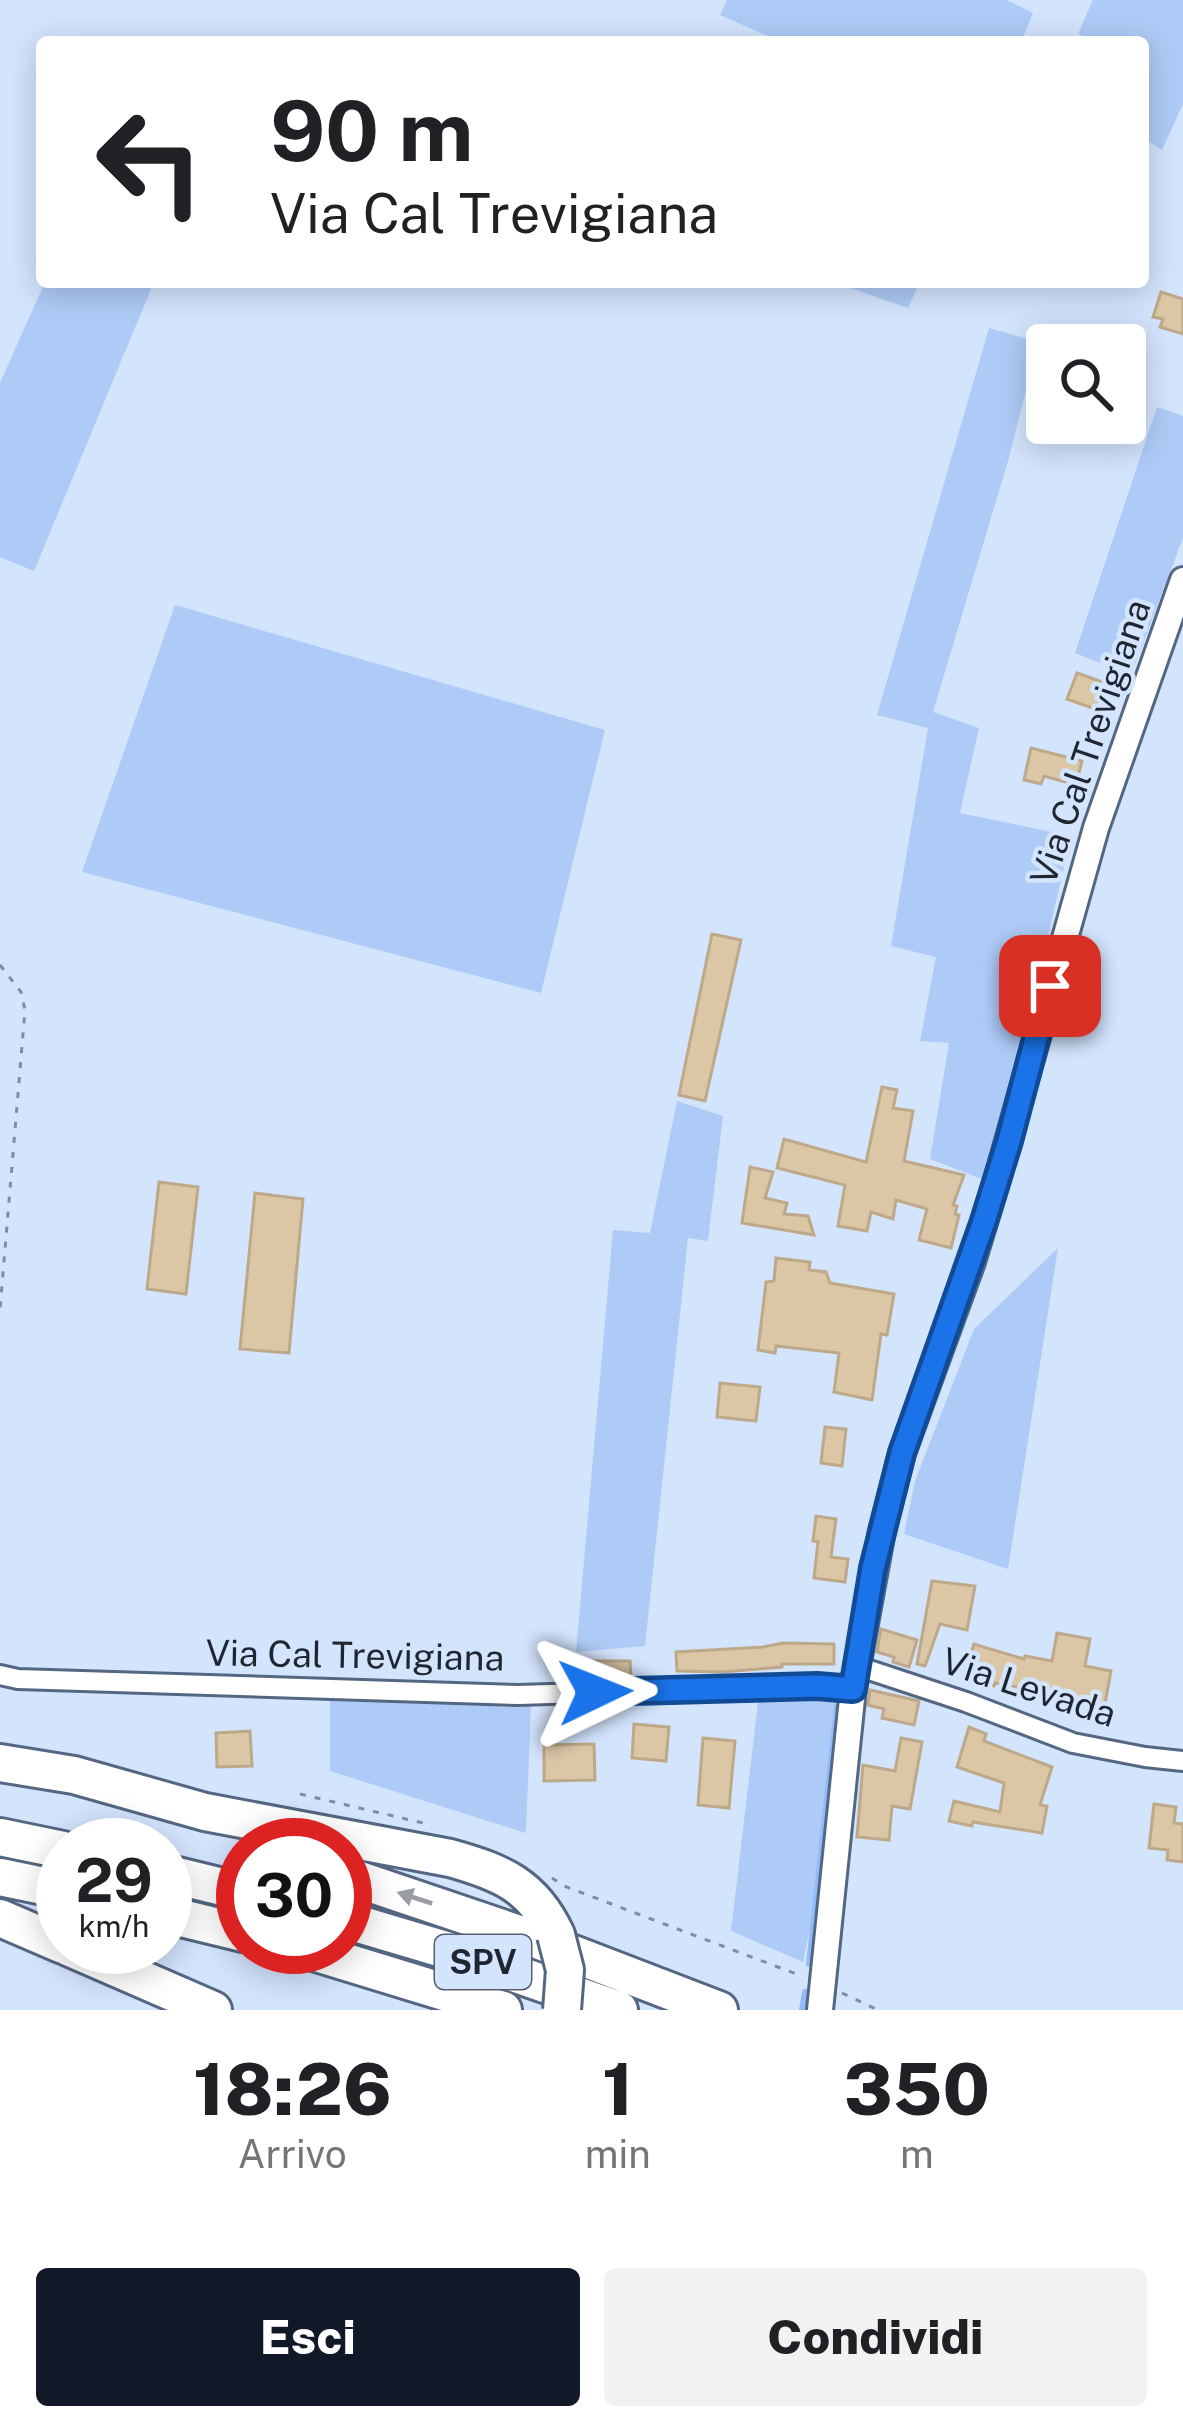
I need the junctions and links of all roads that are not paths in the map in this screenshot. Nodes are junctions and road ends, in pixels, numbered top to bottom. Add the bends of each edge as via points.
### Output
1 (1183, 580) edge
2 (0, 1675) edge
3 (855, 1678) junction
4 (1183, 1761) edge
5 (0, 1763) edge
6 (92, 1779) junction
7 (216, 1834) edge
8 (0, 1837) edge
9 (36, 1844) edge
10 (0, 1877) edge
11 (36, 1884) edge
12 (372, 1884) edge
13 (0, 1918) edge
14 (372, 1928) edge
15 (36, 1934) edge
16 (372, 1970) edge
17 (130, 1974) edge
18 (822, 1997) edge
19 (213, 2010) edge
20 (503, 2010) edge
21 (562, 2010) edge
22 (620, 2010) edge
23 (719, 2010) edge

1 - 3 street, Via Cal Trevigiana via 1096,827 971,1262 902,1453
2 - 3 street, Via Cal Trevigiana via 518,1695
3 - 4 street, Via Levada via 966,1702 1072,1743
3 - 18 street, Via Cal Trevigiana
5 - 6 highway
6 - 7 highway via 170,1820
6 - 21 highway, bridge via 205,1812 449,1858 509,1879 556,1935 565,1970
8 - 9 highway
10 - 11 highway
23 -> 12 highway
13 - 15 highway
14 - 22 highway, SPV
16 - 20 highway, SPV
17 - 19 highway

